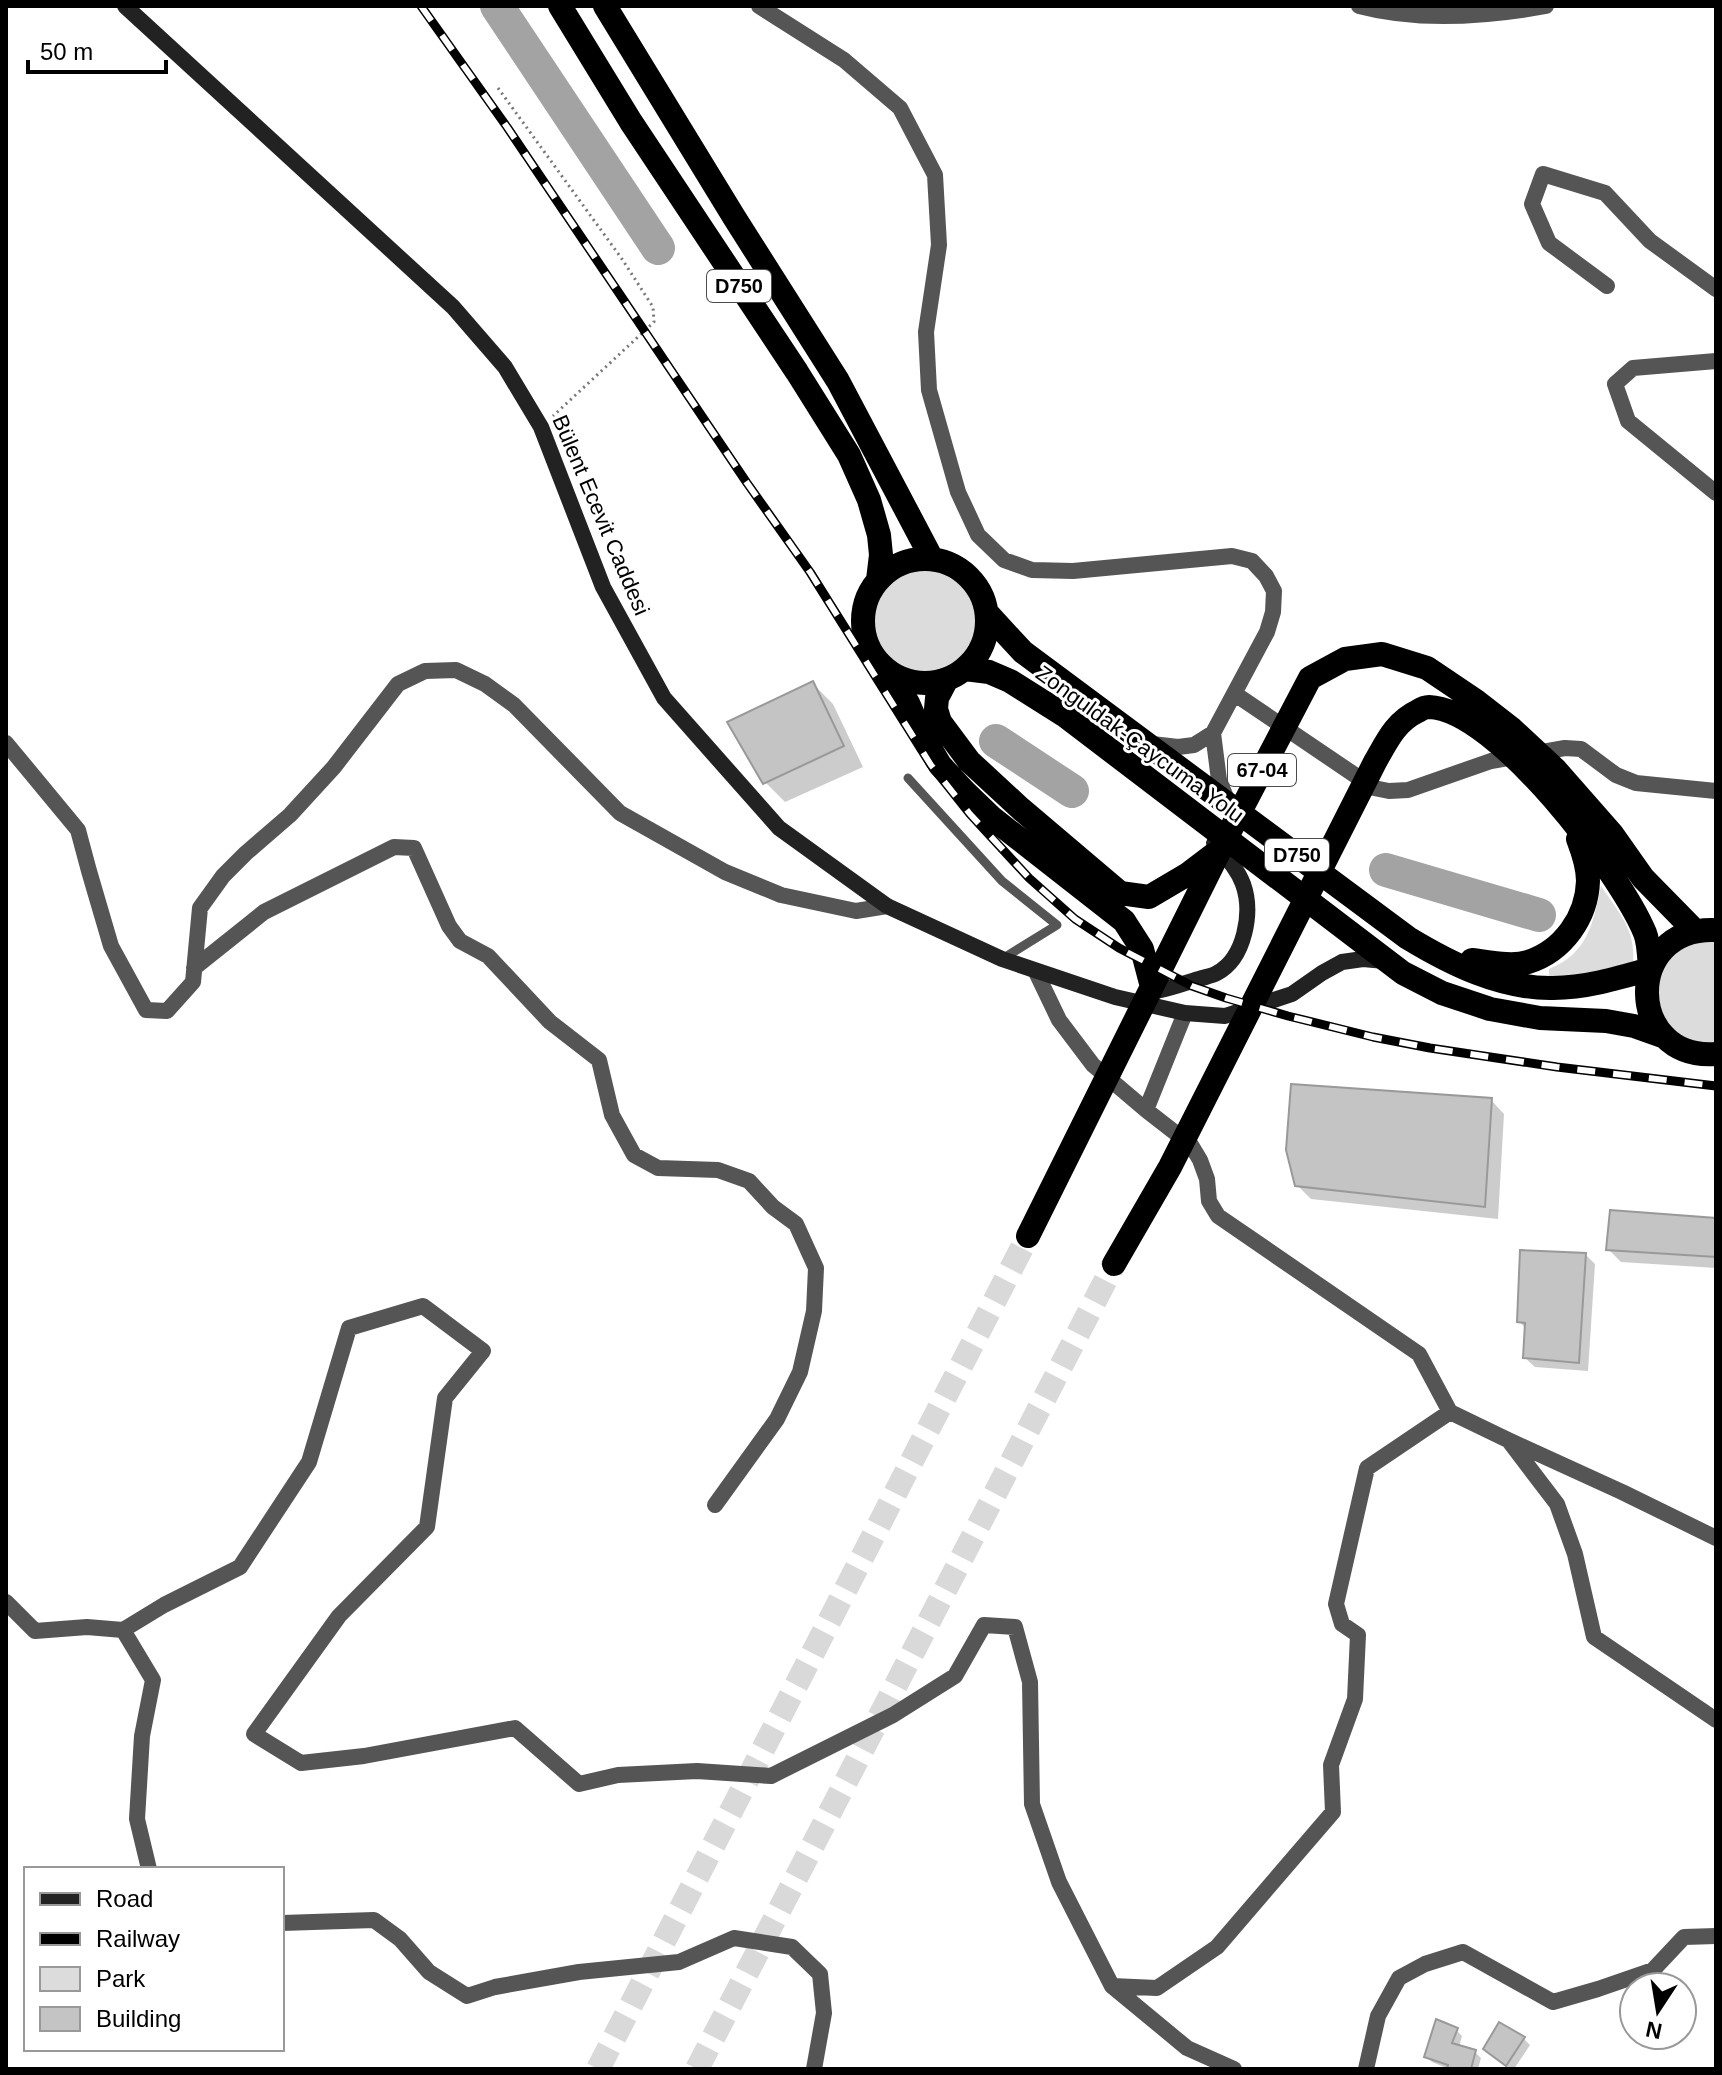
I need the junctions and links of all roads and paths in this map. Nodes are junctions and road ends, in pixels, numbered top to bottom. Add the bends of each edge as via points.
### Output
1 (125, 6) edge
2 (560, 6) edge
3 (605, 6) edge
4 (759, 6) edge
5 (1359, 6) edge
6 (1546, 6) edge
7 (498, 88) dead end
8 (1607, 286) dead end
9 (1716, 289) edge
10 (1716, 361) edge
11 (541, 427) junction
12 (1716, 493) edge
13 (932, 559) junction
14 (878, 580) junction
15 (987, 613) junction
16 (888, 671) junction
17 (956, 674) junction
18 (1235, 694) junction
19 (1213, 733) junction
20 (6, 743) edge
21 (1147, 744) junction
22 (908, 778) dead end
23 (1716, 791) edge
24 (1229, 805) junction
25 (1188, 811) junction
26 (1568, 814) junction
27 (1219, 852) junction
28 (887, 906) junction
29 (1706, 931) edge
30 (1438, 955) junction
31 (1002, 959) junction
32 (1386, 961) junction
33 (194, 968) junction
34 (1650, 969) junction
35 (1036, 972) junction
36 (1152, 987) junction
37 (1115, 997) junction
38 (1185, 1013) junction
39 (1665, 1037) junction
40 (1716, 1054) edge
41 (1146, 1110) junction
42 (1028, 1236) tunnel mouth
43 (1114, 1264) tunnel mouth
44 (1450, 1412) junction
45 (1508, 1440) junction
46 (715, 1505) dead end
47 (1716, 1538) edge
48 (6, 1602) edge
49 (123, 1630) junction
50 (1716, 1720) edge
51 (149, 1867) edge
52 (284, 1923) edge
53 (1716, 1936) edge
54 (1112, 1986) junction
55 (814, 2069) edge
56 (1234, 2069) edge
57 (1366, 2069) edge

1 - 11 main road, Bülent Ecevit Caddesi via 453,307 505,367
2 - 14 highway, D750 via 849,455 879,535
3 - 13 highway, D750 via 838,381
4 - 18 street via 844,60 900,108 935,175 939,245 926,332 929,390 958,492 978,535 1004,560 1032,570 1232,556 1252,561 1274,591 1273,612
5 - 6 street via 1430,17
7 - 11 path via 653,307 654,322
8 - 9 street via 1549,243 1532,204 1543,174 1605,193 1650,241
10 - 12 street via 1633,368 1615,384 1628,421
11 - 28 main road, Bülent Ecevit Caddesi via 603,587 664,698 779,828
13 - 14 highway via 893,567
13 - 15 highway, D750 via 969,577
14 - 16 highway, D750 via 867,598 865,638
15 - 17 highway via 979,653
15 - 21 highway, Zonguldak-Çaycuma Yolu / D750 via 1023,652
16 - 17 highway, D750 via 927,683
16 - 36 highway via 940,765 965,792 1124,921 1142,949
17 - 25 highway, Zonguldak-Çaycuma Yolu / D750 via 989,672 1021,688
17 - 27 highway via 937,698 936,709 969,761 1120,893 1149,897
18 - 19 street
18 - 23 street via 1374,788 1408,790 1491,761 1565,748 1581,749 1636,783
19 - 21 street via 1194,745
19 - 24 street via 1219,780
20 - 33 street via 78,830 111,946 146,1010 167,1011 193,982
21 - 24 highway, Zonguldak-Çaycuma Yolu / D750
22 - 31 lane via 1002,881 1057,925
24 - 30 highway, Zonguldak-Çaycuma Yolu / D750
25 - 32 highway, Zonguldak-Çaycuma Yolu / D750
25 - 37 main road via 1244,886 1245,935 1218,973 1159,991
26 - 30 highway via 1588,881 1581,914 1568,936 1526,963
26 - 34 highway via 1637,917 1646,936
26 - 43 highway via 1489,735 1453,713 1427,707 1405,717 1375,762 1170,1167
27 - 29 highway, 67-04 via 1310,678 1345,659 1382,654 1427,668 1512,729 1555,769 1643,878
27 - 36 highway, 67-04
28 - 31 main road, Bülent Ecevit Caddesi
28 - 33 street via 856,911 781,895 725,872 620,813 514,705 485,684 456,670 425,671 398,684 334,767 223,876 200,908
29 - 34 highway via 1673,941
30 - 34 highway, Zonguldak-Çaycuma Yolu / D750 via 1520,986 1590,984
31 - 35 main road, Bülent Ecevit Caddesi
32 - 38 main road, Bülent Ecevit Caddesi via 1342,962 1292,994 1225,1016
32 - 39 highway, Zonguldak-Çaycuma Yolu / D750 via 1442,993 1490,1009 1606,1021
33 - 46 street via 264,912 394,847 414,848 460,941 488,956 550,1022 599,1060 612,1115 634,1155 658,1168 718,1170 749,1181 796,1224 816,1268 814,1311 800,1372 777,1419
34 - 39 highway via 1647,1006
35 - 37 main road, Bülent Ecevit Caddesi
35 - 41 street via 1059,1020 1093,1065
36 - 42 highway, 67-04
37 - 38 main road, Bülent Ecevit Caddesi
38 - 41 street
39 - 40 highway, D750 via 1685,1050
41 - 44 street via 1191,1145 1218,1216 1419,1354
44 - 45 street
44 - 54 street via 1367,1468 1336,1604 1342,1624 1358,1635 1355,1699 1331,1765 1333,1812 1217,1947 1157,1988
45 - 47 street
45 - 50 street via 1557,1504 1594,1637
48 - 49 street via 35,1631
49 - 51 street via 153,1680 142,1736 137,1819
49 - 54 street via 240,1567 309,1462 349,1328 423,1306 483,1351 445,1398 427,1527 339,1616 254,1734 301,1763 515,1728 579,1784 618,1775 697,1771 771,1776 893,1715 955,1676 984,1625 1015,1627 1030,1682 1032,1804 1059,1882
52 - 55 street via 374,1920 400,1939 429,1972 467,1996 579,1972 679,1962 734,1938 792,1947 820,1974 824,2013
53 - 57 street via 1684,1937 1653,1970 1553,2002 1463,1952 1425,1964 1399,1978 1378,2016
54 - 56 street via 1187,2048

